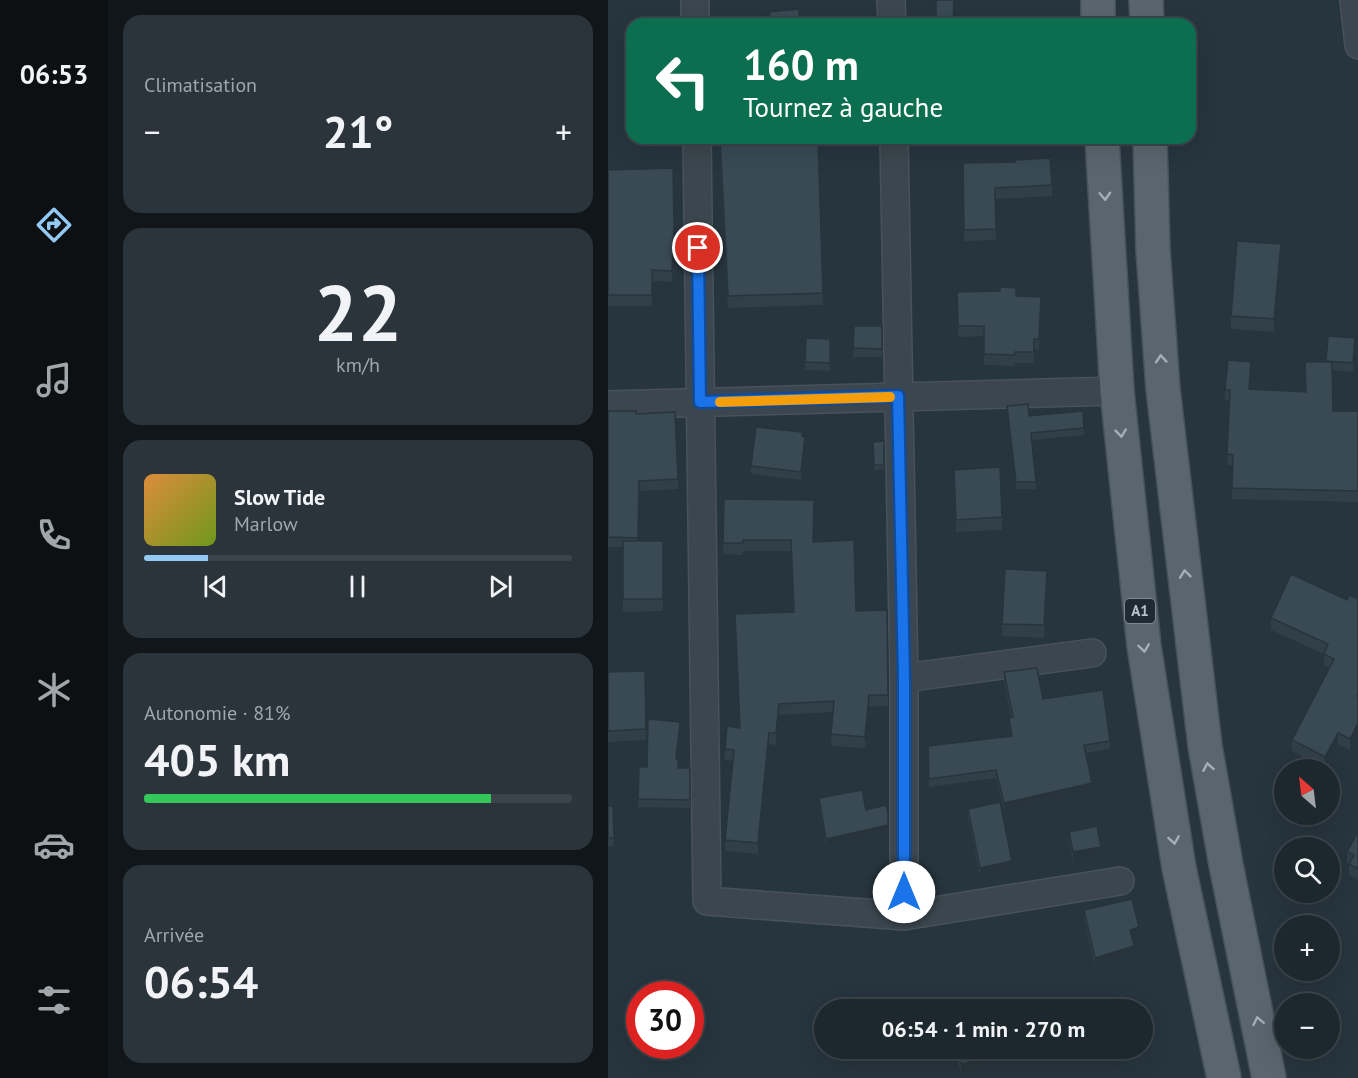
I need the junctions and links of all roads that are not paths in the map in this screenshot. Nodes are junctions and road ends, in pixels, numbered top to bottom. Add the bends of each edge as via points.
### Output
1 (695, 0) edge
2 (891, 0) edge
3 (1098, 0) edge
4 (1146, 0) edge
5 (1354, 0) edge
6 (695, 18) edge
7 (892, 18) edge
8 (1098, 18) edge
9 (1147, 18) edge
10 (1358, 45) edge
11 (696, 144) edge
12 (894, 144) edge
13 (1102, 144) edge
14 (1150, 144) edge
15 (1117, 391) junction
16 (898, 396) junction
17 (700, 402) junction
18 (608, 405) edge
19 (1092, 653) dead end
20 (904, 678) junction
21 (1120, 881) dead end
22 (904, 916) junction
23 (1224, 1078) edge
24 (1269, 1078) edge

1 - 6 street
2 - 7 street
3 - 8 main road
4 - 9 main road
5 - 10 street
11 - 17 street
12 - 16 street
13 -> 15 main road, A1
24 -> 14 main road via 1205,746 1163,389 1152,250
15 - 16 street
15 -> 23 main road, A1 via 1145,657 1179,867
16 - 17 street
16 - 20 street
17 - 18 street
17 - 22 street via 707,901
19 - 20 street
20 - 22 street
21 - 22 street

